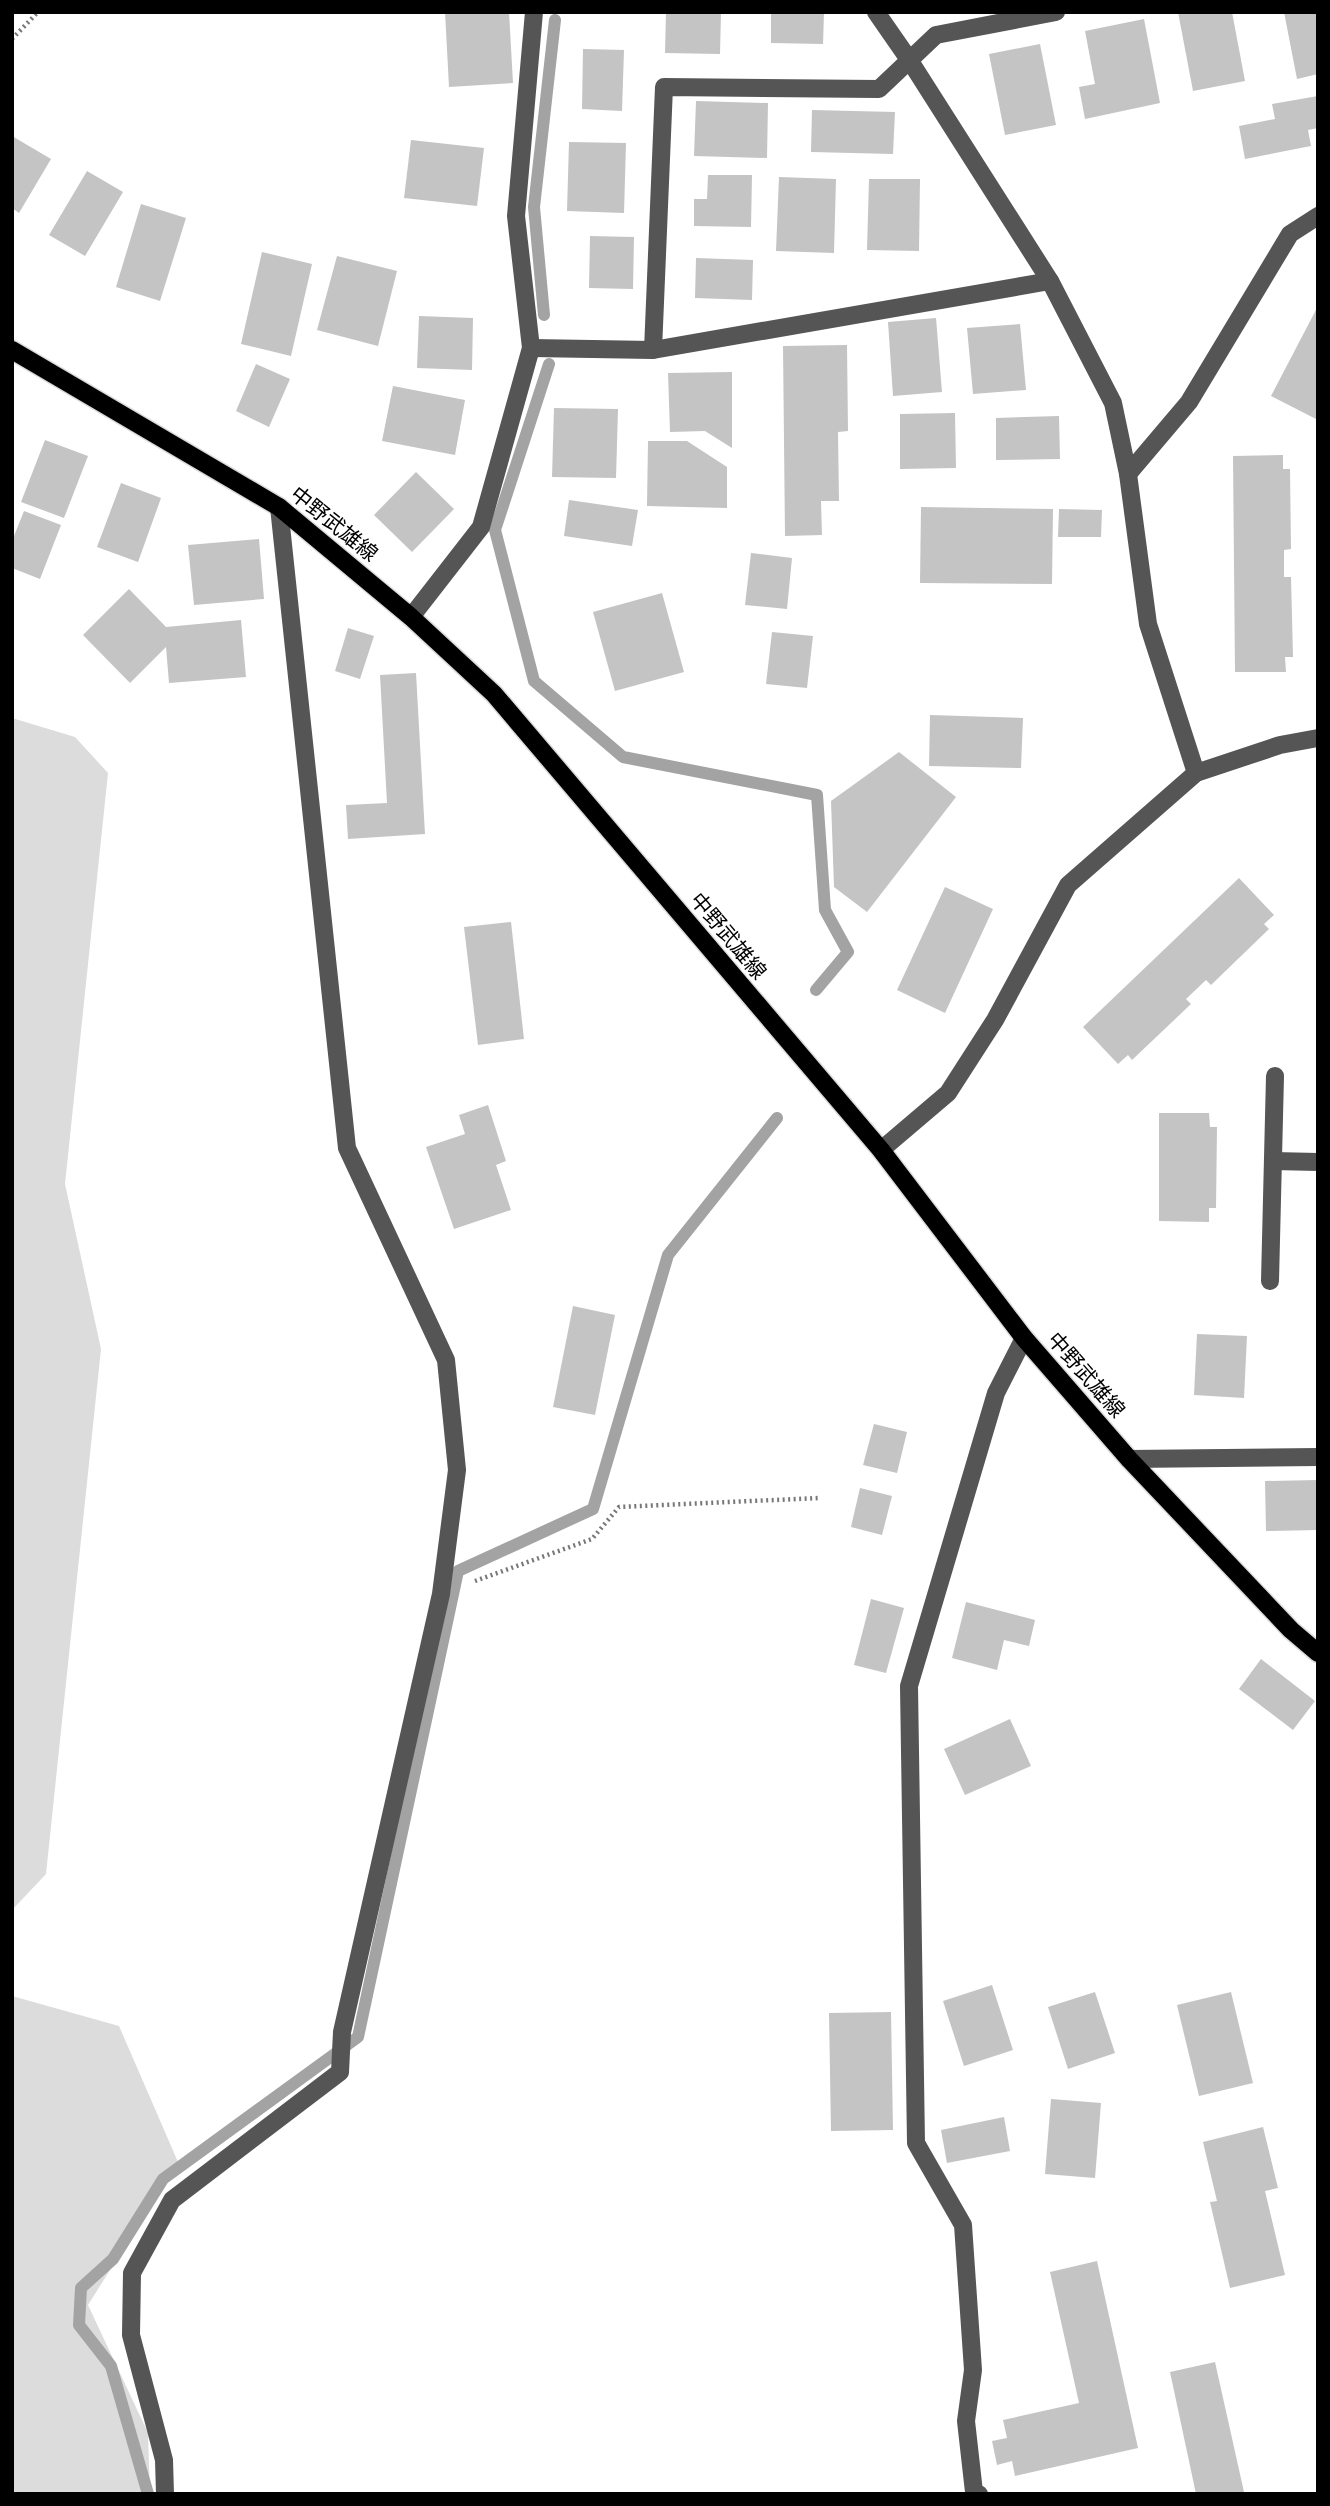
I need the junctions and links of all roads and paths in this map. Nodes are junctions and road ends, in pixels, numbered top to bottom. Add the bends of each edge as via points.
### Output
1 (38, 12) edge
2 (534, 12) edge
3 (876, 12) edge
4 (1056, 12) edge
5 (12, 39) edge
6 (910, 61) junction
7 (1318, 216) edge
8 (1050, 281) junction
9 (531, 348) junction
10 (12, 350) edge
11 (653, 350) junction
12 (1128, 474) junction
13 (279, 507) junction
14 (411, 617) junction
15 (1318, 738) edge
16 (1196, 773) junction
17 (1275, 1076) dead end
18 (881, 1150) junction
19 (1273, 1161) junction
20 (1318, 1162) edge
21 (1270, 1281) dead end
22 (1024, 1338) junction
23 (1318, 1457) edge
24 (1129, 1459) junction
25 (819, 1498) dead end
26 (466, 1584) dead end
27 (1318, 1653) edge
28 (165, 2494) edge
29 (979, 2494) edge

1 - 5 path
2 - 9 street via 516,216
3 - 6 street
4 - 6 street via 936,35
6 - 8 street
6 - 11 street via 879,89 664,86
7 - 12 street via 1290,234 1189,402
8 - 11 street
8 - 12 street via 1113,403
9 - 11 street
9 - 14 street via 481,527
10 - 13 main road, 中野武雄線
12 - 16 street via 1148,624
13 - 14 main road, 中野武雄線
13 - 28 street via 347,1148 446,1360 457,1470 441,1594 342,2032 340,2072 172,2200 132,2273 131,2335 164,2460
14 - 18 main road, 中野武雄線 via 494,694
15 - 16 street via 1280,745
16 - 18 street via 1068,885 995,1020 948,1093
17 - 19 street
18 - 22 main road, 中野武雄線
19 - 20 street
19 - 21 street
22 - 24 main road, 中野武雄線
22 - 29 street via 996,1393 909,1686 916,2143 962,2225 973,2370 966,2421 974,2492
23 - 24 street
24 - 27 main road, 中野武雄線
25 - 26 path via 619,1507 592,1539

